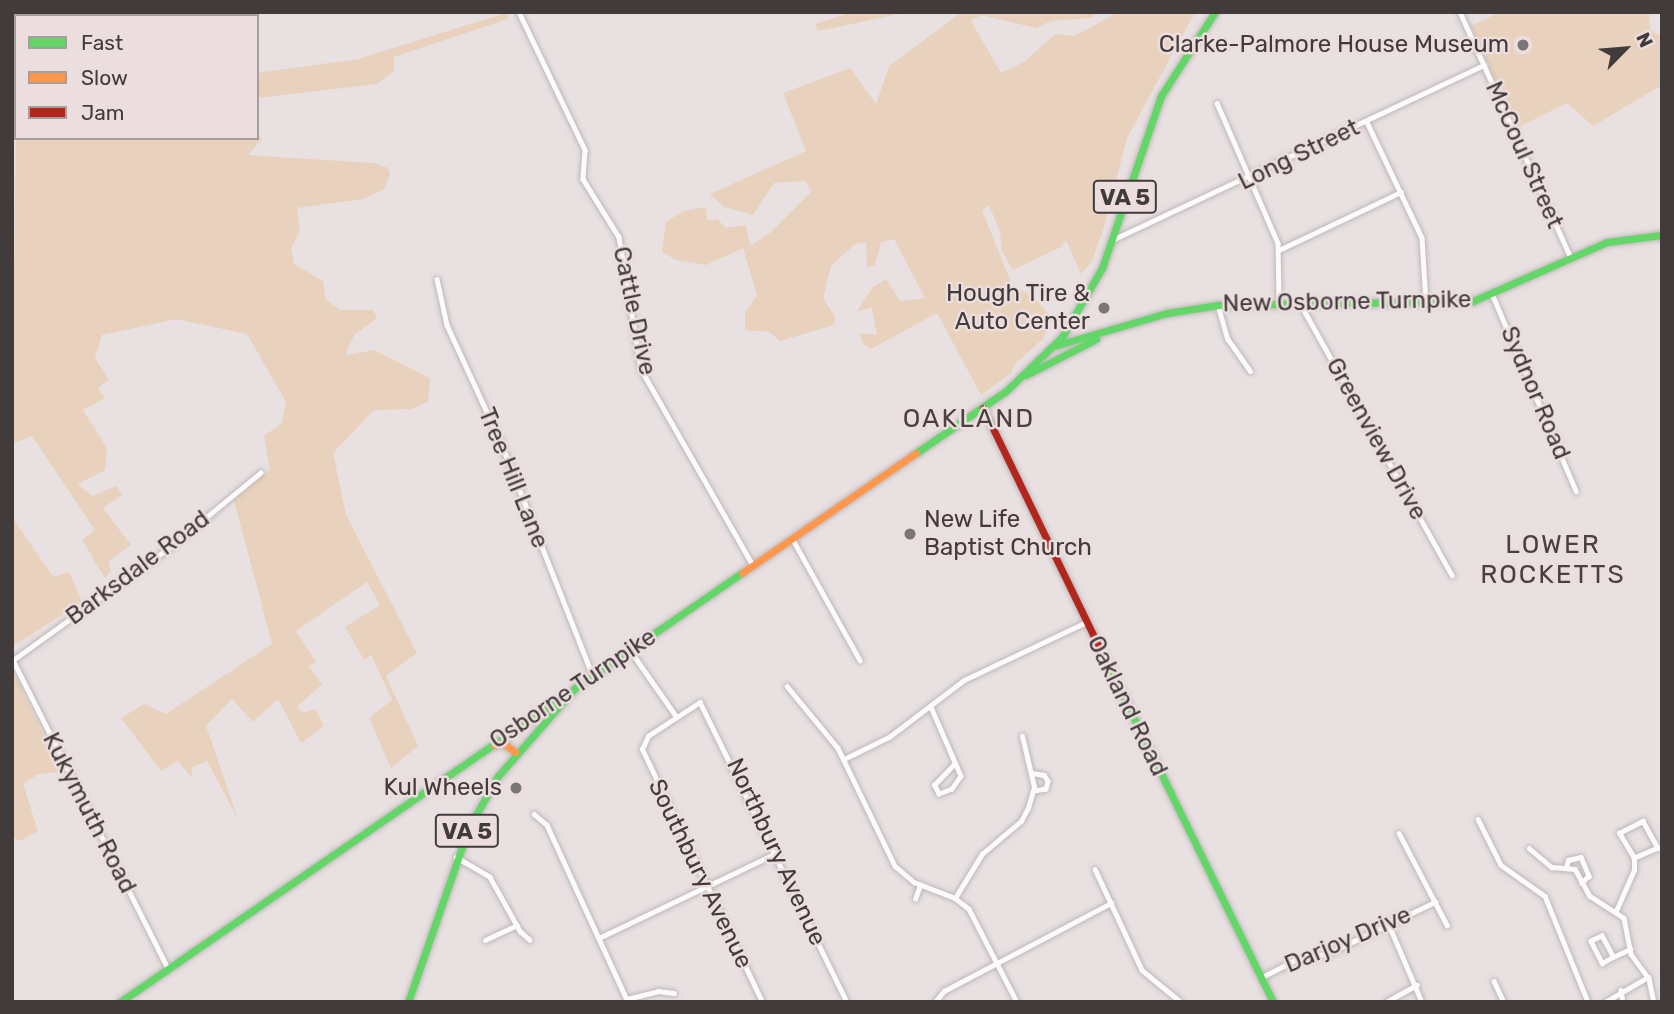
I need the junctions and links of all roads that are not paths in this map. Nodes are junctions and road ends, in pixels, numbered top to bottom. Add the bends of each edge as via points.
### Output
1 (519, 12) edge
2 (1216, 12) edge
3 (1460, 12) edge
4 (1484, 65) junction
5 (1216, 103) dead end
6 (1367, 122) junction
7 (1249, 178) junction
8 (1401, 192) junction
9 (1662, 235) edge
10 (1112, 240) junction
11 (1279, 250) junction
12 (1571, 258) junction
13 (437, 279) dead end
14 (1493, 296) junction
15 (1279, 302) junction
16 (1300, 302) junction
17 (1426, 303) junction
18 (1218, 305) junction
19 (1066, 332) junction
20 (1107, 333) junction
21 (1080, 340) junction
22 (1055, 346) junction
23 (1250, 371) dead end
24 (1026, 375) junction
25 (983, 408) junction
26 (260, 473) dead end
27 (1576, 491) dead end
28 (792, 538) junction
29 (753, 565) junction
30 (1452, 575) dead end
31 (1086, 622) junction
32 (630, 650) junction
33 (13, 659) edge
34 (860, 660) dead end
35 (593, 676) junction
36 (787, 686) dead end
37 (575, 688) junction
38 (931, 707) junction
39 (530, 716) junction
40 (676, 716) junction
41 (538, 725) junction
42 (1022, 736) dead end
43 (486, 748) junction
44 (515, 752) junction
45 (844, 760) junction
46 (953, 765) junction
47 (1032, 773) junction
48 (1033, 791) junction
49 (534, 814) dead end
50 (1478, 819) dead end
51 (1399, 833) dead end
52 (1529, 848) dead end
53 (776, 853) junction
54 (456, 856) junction
55 (1634, 858) junction
56 (1566, 867) junction
57 (1095, 869) dead end
58 (1582, 883) junction
59 (920, 885) junction
60 (706, 887) junction
61 (955, 898) junction
62 (915, 900) dead end
63 (1435, 902) junction
64 (1111, 903) junction
65 (1616, 912) junction
66 (517, 925) junction
67 (1389, 925) junction
68 (1447, 925) dead end
69 (601, 937) junction
70 (485, 940) dead end
71 (530, 940) dead end
72 (1630, 949) junction
73 (1613, 957) junction
74 (997, 962) junction
75 (168, 968) junction
76 (1262, 977) junction
77 (1648, 977) junction
78 (1494, 981) dead end
79 (1416, 985) junction
80 (1621, 990) junction
81 (674, 993) dead end
82 (628, 1000) edge
83 (936, 1000) edge
84 (120, 1002) edge
85 (408, 1002) edge
86 (762, 1002) edge
87 (847, 1002) edge
88 (1017, 1002) edge
89 (1181, 1002) edge
90 (1273, 1002) edge
91 (1386, 1002) edge
92 (1422, 1002) edge
93 (1504, 1002) edge
94 (1588, 1002) edge
95 (1605, 1002) edge
96 (1623, 1002) edge
97 (1654, 1002) edge

1 - 29 street, Cattle Drive via 585,150 583,179 619,237 642,369
2 - 10 street, VA 5 via 1184,54 1149,122
3 - 4 street, McCoul Street
4 - 6 street, Long Street
4 - 12 street, McCoul Street
5 - 7 street
6 - 7 street, Long Street
6 - 8 street
7 - 10 street, Long Street
7 - 11 street
8 - 11 street
8 - 17 street via 1426,250
9 - 12 street, New Osborne Turnpike via 1618,238
10 - 19 street, VA 5 via 1092,290
11 - 15 street
12 - 14 street, New Osborne Turnpike
13 - 35 street, Tree Hill Lane via 447,326 500,440
14 - 17 street, New Osborne Turnpike via 1473,302
14 - 27 street, Sydnor Road
15 - 16 street, New Osborne Turnpike
15 - 18 street, New Osborne Turnpike
16 - 17 street, New Osborne Turnpike
16 - 30 street, Greenview Drive
18 - 20 street, New Osborne Turnpike via 1167,313
18 - 23 street via 1228,340
19 - 21 street
19 - 22 street, VA 5
20 - 21 street, New Osborne Turnpike
20 - 24 street, New Osborne Turnpike
21 - 22 street, New Osborne Turnpike
22 - 24 street, VA 5
24 - 25 street, Osborne Turnpike / VA 5
25 - 28 street, Osborne Turnpike / VA 5
25 - 31 street, Oakland Road
26 - 33 street, Barksdale Road via 170,547
28 - 29 street, Osborne Turnpike / VA 5
28 - 34 street
29 - 32 street, Osborne Turnpike / VA 5
31 - 38 street via 964,680
31 - 76 street, Oakland Road
32 - 35 street, Osborne Turnpike / VA 5
32 - 40 street
33 - 75 street, Kukymuth Road
35 - 37 street, Osborne Turnpike / VA 5
36 - 45 street
37 - 39 street, Osborne Turnpike
37 - 41 street, VA 5
38 - 45 street via 890,737
38 - 46 street via 946,733
39 - 41 street
39 - 43 street, Osborne Turnpike
40 - 53 street, Northbury Avenue via 703,702
40 - 60 street, Southbury Avenue via 642,745
41 - 44 street, VA 5
42 - 47 street
43 - 44 street via 503,743
43 - 75 street, Osborne Turnpike
44 - 54 street, VA 5 via 488,791
45 - 59 street via 888,855 905,876
46 - 46 street via 961,778 948,793 939,794 934,785
47 - 48 street
47 - 48 street via 1044,775 1048,781 1046,789
48 - 61 street via 1021,821 982,854
49 - 69 street via 547,825
50 - 94 street via 1501,865 1545,896
51 - 63 street
52 - 56 street via 1552,867
53 - 60 street
53 - 87 street, Northbury Avenue
54 - 66 street via 490,877
54 - 85 street, VA 5
55 - 55 street via 1619,833 1643,821 1658,848
55 - 65 street via 1630,883
56 - 58 street via 1575,869
56 - 58 street via 1568,860 1581,857 1590,876
57 - 64 street
58 - 65 street via 1594,899
59 - 61 street
59 - 62 street
60 - 69 street
60 - 86 street, Southbury Avenue
61 - 74 street via 977,920
63 - 67 street, Darjoy Drive
63 - 68 street
64 - 74 street
64 - 89 street via 1146,975
65 - 72 street via 1628,925
66 - 70 street
66 - 71 street
67 - 76 street, Darjoy Drive
67 - 79 street
69 - 82 street
72 - 73 street
72 - 77 street
73 - 73 street via 1602,962 1591,941 1602,936
74 - 83 street
74 - 88 street
75 - 84 street, Osborne Turnpike
76 - 90 street, Oakland Road
77 - 80 street
77 - 97 street
78 - 93 street
79 - 91 street
79 - 92 street
80 - 95 street
80 - 96 street
81 - 82 street via 658,991

